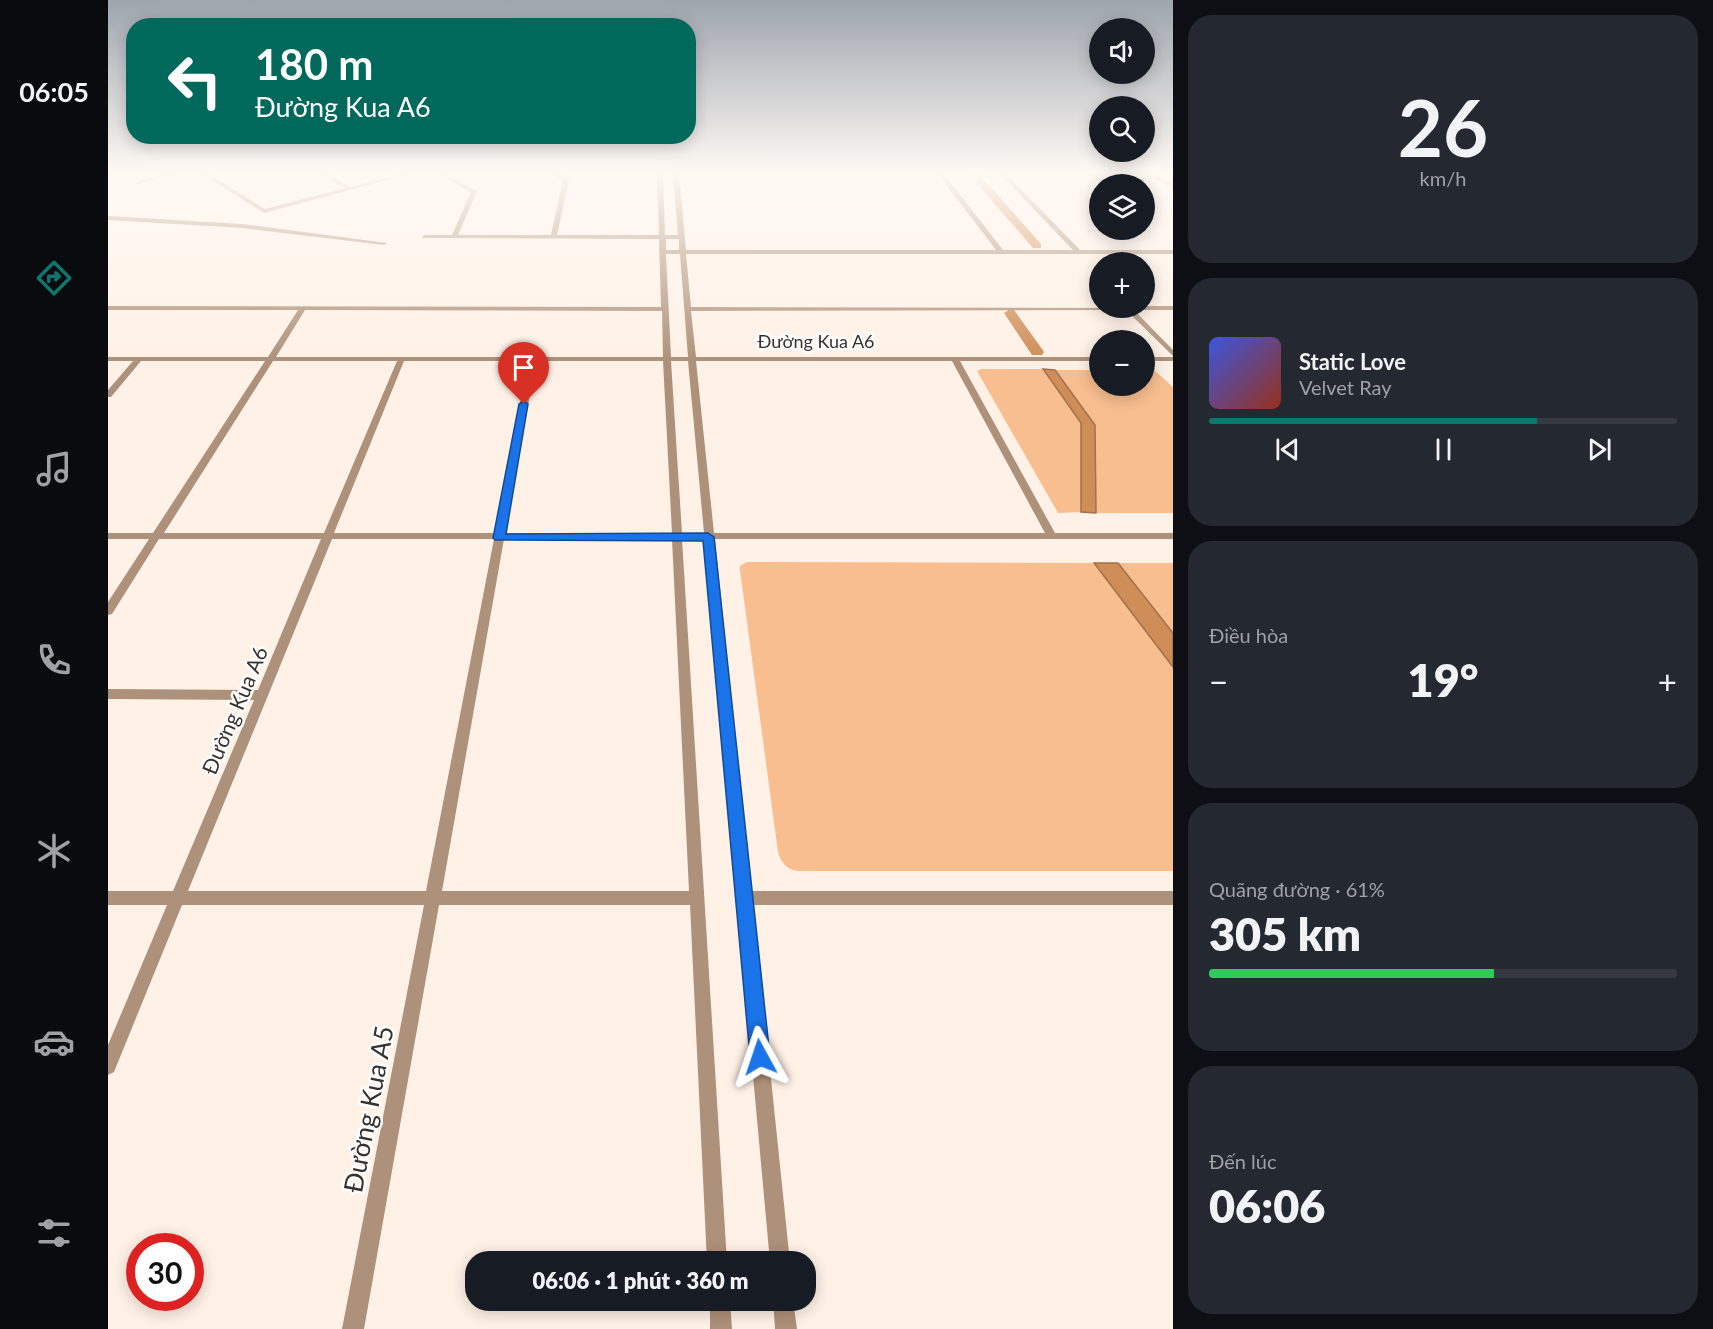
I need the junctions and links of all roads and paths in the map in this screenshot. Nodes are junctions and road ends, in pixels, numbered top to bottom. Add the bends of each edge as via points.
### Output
1 (326, 236) edge
2 (989, 236) edge
3 (1062, 236) edge
4 (424, 237) dead end
5 (454, 237) joint
6 (554, 237) joint
7 (662, 237) junction
8 (682, 237) joint
9 (384, 243) dead end
10 (663, 252) junction
11 (683, 252) junction
12 (1001, 252) junction
13 (1077, 252) junction
14 (1173, 252) edge
15 (108, 308) edge
16 (303, 308) junction
17 (1155, 308) edge
18 (1173, 308) edge
19 (666, 309) junction
20 (687, 309) junction
21 (1089, 309) edge
22 (1137, 318) edge
23 (108, 359) edge
24 (139, 359) junction
25 (270, 359) junction
26 (667, 359) junction
27 (692, 359) junction
28 (955, 359) junction
29 (1089, 359) edge
30 (1155, 359) edge
31 (1172, 359) edge
32 (401, 360) junction
33 (532, 360) junction
34 (108, 395) edge
35 (108, 536) edge
36 (156, 536) junction
37 (1052, 536) junction
38 (1173, 536) edge
39 (328, 537) junction
40 (679, 537) junction
41 (708, 537) junction
42 (499, 538) junction
43 (108, 611) edge
44 (108, 694) edge
45 (262, 694) junction
46 (108, 898) edge
47 (177, 898) junction
48 (433, 898) junction
49 (697, 898) junction
50 (745, 898) junction
51 (1173, 898) edge
52 (108, 1066) edge
53 (716, 1251) edge
54 (779, 1251) edge
55 (720, 1311) edge
56 (784, 1311) edge
57 (353, 1329) edge
58 (721, 1329) edge
59 (786, 1329) edge

1 - 9 street
2 - 12 street
3 - 13 street
4 - 5 street
5 - 6 street
6 - 7 street
7 - 8 street
7 - 10 street
8 - 11 street
10 - 11 street
10 - 19 street
11 - 12 street
11 - 20 street
12 - 13 street
13 - 14 street
15 - 16 street
16 - 19 street
16 - 25 street
17 - 18 street
19 - 26 street
20 - 21 street
20 - 27 street
22 - 31 street
23 - 24 street, Đường Kua A6
24 - 25 street, Đường Kua A6
24 - 34 street
25 - 32 street, Đường Kua A6
25 - 36 street
26 - 27 street, Đường Kua A6
26 - 33 street, Đường Kua A6
26 - 40 street
27 - 28 street, Đường Kua A6
27 - 41 street
28 - 29 street, Đường Kua A6
28 - 37 street
30 - 31 street
32 - 33 street, Đường Kua A6
32 - 39 street, Đường Kua A6
33 - 42 street
35 - 36 street
36 - 39 street
36 - 43 street
37 - 38 street
37 - 41 street
39 - 42 street
39 - 45 street, Đường Kua A6
40 - 41 street
40 - 42 street
40 - 49 street
41 - 50 street
42 - 48 street
44 - 45 street
45 - 47 street, Đường Kua A6
46 - 47 street
47 - 48 street
47 - 52 street
48 - 49 street
48 - 57 street, Đường Kua A5
49 - 53 street
50 - 51 street
50 - 54 street
55 - 58 street
56 - 59 street

